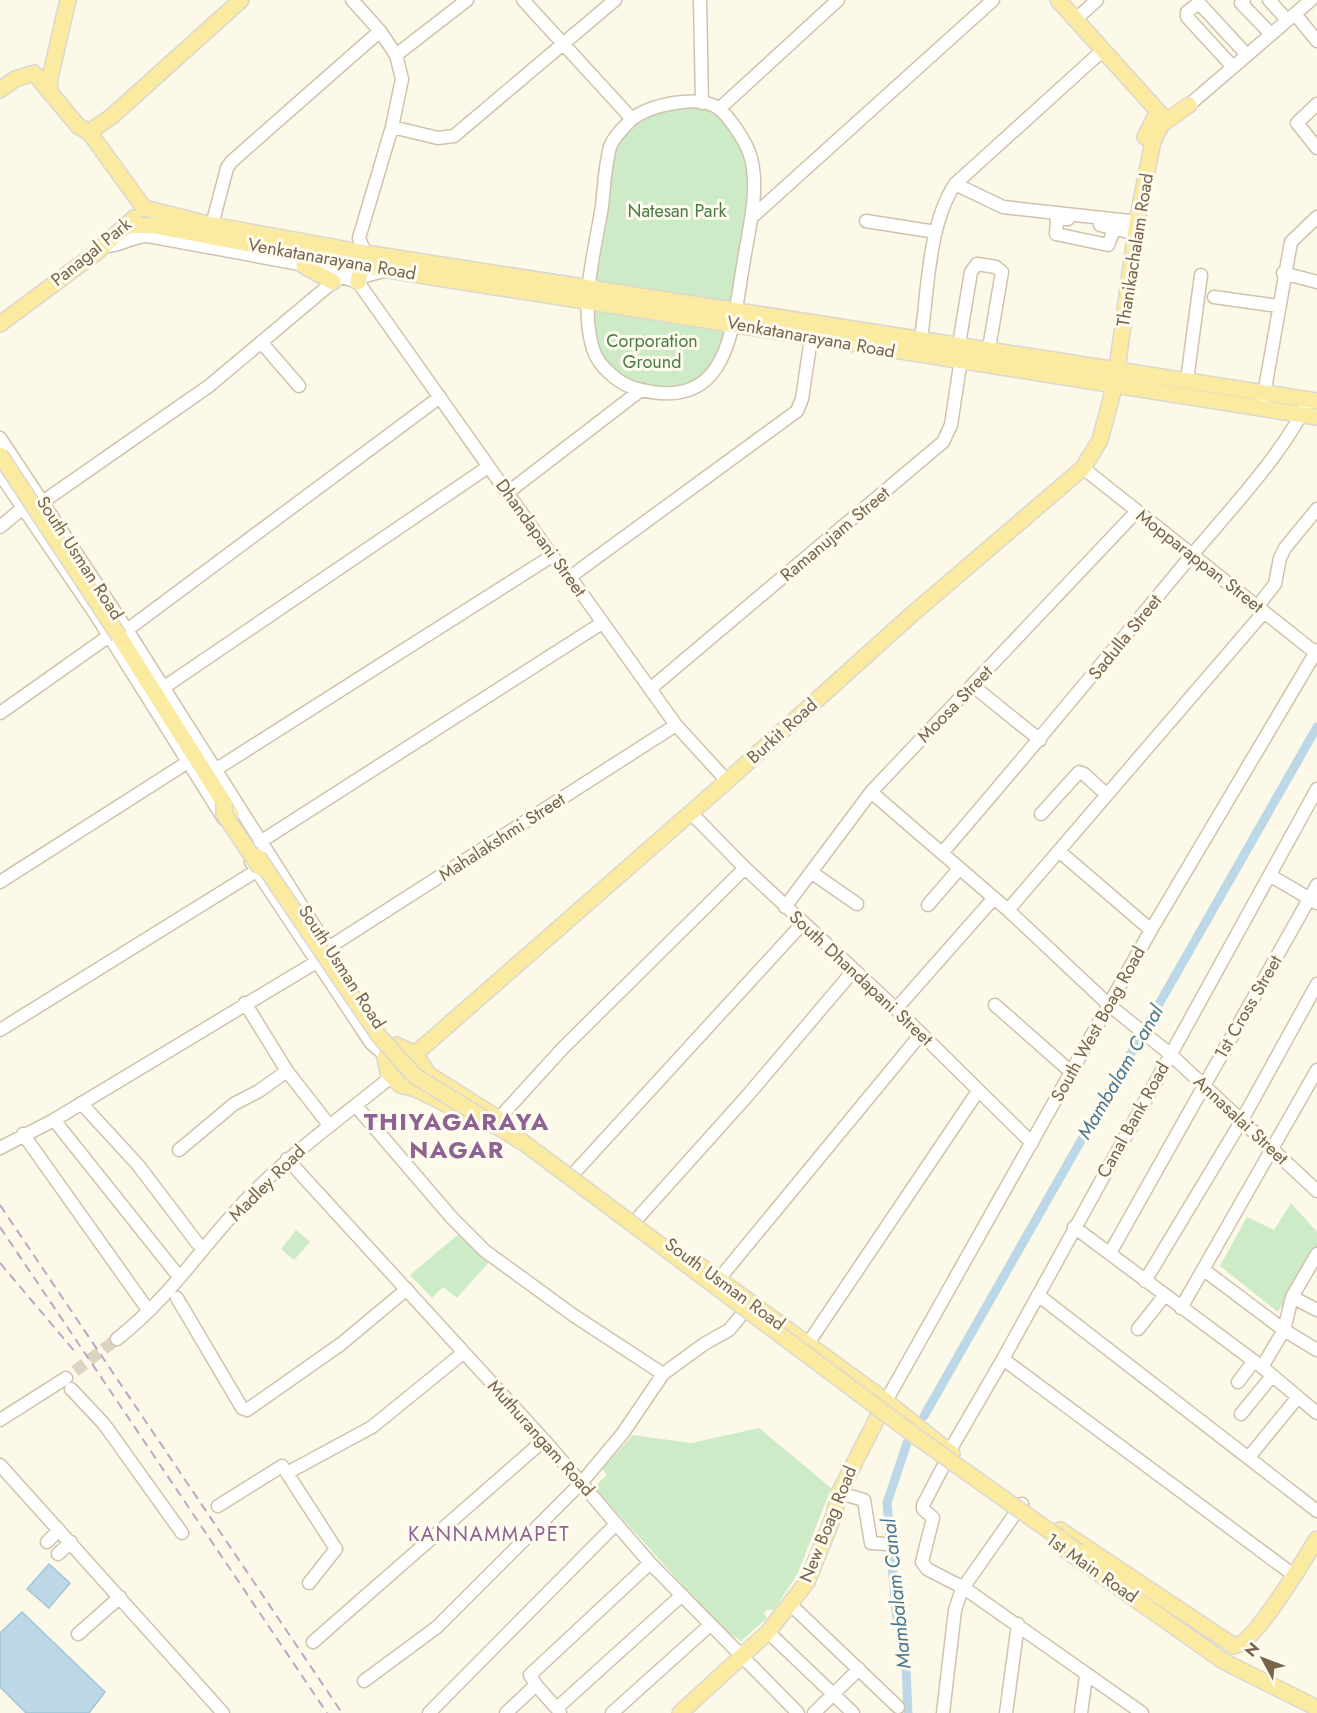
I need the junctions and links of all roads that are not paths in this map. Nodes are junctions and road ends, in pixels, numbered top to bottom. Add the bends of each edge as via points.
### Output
1 (58, 0) edge
2 (68, 0) edge
3 (241, 0) edge
4 (352, 0) edge
5 (467, 0) edge
6 (523, 0) edge
7 (615, 0) edge
8 (700, 0) edge
9 (838, 0) edge
10 (993, 0) edge
11 (1058, 0) edge
12 (1098, 0) edge
13 (1244, 0) edge
14 (1270, 0) edge
15 (1311, 0) edge
16 (1291, 18) junction
17 (1076, 19) junction
18 (380, 31) junction
19 (1271, 34) junction
20 (1317, 41) edge
21 (562, 45) junction
22 (1102, 51) junction
23 (396, 55) junction
24 (1247, 55) junction
25 (1233, 66) junction
26 (34, 73) junction
27 (0, 90) edge
28 (51, 94) junction
29 (702, 103) junction
30 (1317, 104) edge
31 (1189, 105) joint
32 (719, 109) junction
33 (1162, 115) junction
34 (632, 119) junction
35 (392, 127) junction
36 (89, 132) junction
37 (1317, 148) edge
38 (955, 184) junction
39 (144, 208) junction
40 (1060, 216) junction
41 (751, 218) junction
42 (1317, 218) edge
43 (866, 221) dead end
44 (129, 225) junction
45 (212, 225) junction
46 (1124, 228) junction
47 (936, 232) junction
48 (104, 246) junction
49 (304, 266) junction
50 (1008, 270) dead end
51 (362, 273) junction
52 (1283, 273) junction
53 (1201, 275) dead end
54 (333, 282) junction
55 (1317, 282) edge
56 (588, 295) junction
57 (1214, 297) dead end
58 (1278, 306) junction
59 (735, 318) junction
60 (3, 320) edge
61 (811, 338) junction
62 (921, 339) junction
63 (261, 342) junction
64 (961, 344) junction
65 (992, 349) junction
66 (960, 362) junction
67 (1113, 367) junction
68 (1187, 380) junction
69 (1111, 383) junction
70 (299, 386) dead end
71 (641, 390) junction
72 (440, 397) junction
73 (1313, 400) edge
74 (1263, 401) junction
75 (1301, 415) junction
76 (1317, 417) edge
77 (0, 438) edge
78 (1095, 445) junction
79 (0, 455) edge
80 (488, 467) junction
81 (1083, 468) junction
82 (0, 474) edge
83 (507, 493) junction
84 (44, 501) junction
85 (23, 508) junction
86 (1317, 509) edge
87 (1137, 511) junction
88 (0, 526) edge
89 (552, 556) junction
90 (1191, 556) junction
91 (570, 577) junction
92 (1261, 609) junction
93 (110, 621) junction
94 (602, 623) junction
95 (119, 634) junction
96 (1317, 652) edge
97 (974, 686) junction
98 (163, 688) junction
99 (650, 689) junction
100 (0, 713) edge
101 (676, 726) junction
102 (1040, 740) junction
103 (204, 752) junction
104 (188, 762) junction
105 (215, 770) junction
106 (727, 781) junction
107 (1317, 789) edge
108 (871, 792) junction
109 (1107, 795) junction
110 (224, 803) junction
111 (691, 813) junction
112 (1041, 814) dead end
113 (260, 842) junction
114 (1060, 852) junction
115 (942, 854) junction
116 (745, 868) junction
117 (266, 869) junction
118 (959, 869) junction
119 (811, 872) junction
120 (1271, 876) junction
121 (0, 882) edge
122 (1317, 885) edge
123 (993, 898) junction
124 (1313, 901) edge
125 (857, 904) dead end
126 (928, 905) dead end
127 (785, 907) junction
128 (1008, 910) junction
129 (803, 923) junction
130 (1151, 930) junction
131 (328, 948) junction
132 (318, 961) junction
133 (854, 970) junction
134 (1317, 984) edge
135 (245, 1003) junction
136 (995, 1005) dead end
137 (1109, 1005) junction
138 (896, 1009) junction
139 (0, 1030) edge
140 (921, 1034) junction
141 (371, 1043) junction
142 (391, 1050) junction
143 (415, 1054) junction
144 (1170, 1054) junction
145 (1317, 1070) edge
146 (287, 1071) junction
147 (1071, 1072) junction
148 (428, 1074) junction
149 (394, 1079) junction
150 (1204, 1085) junction
151 (416, 1089) junction
152 (978, 1091) junction
153 (81, 1103) junction
154 (356, 1106) junction
155 (54, 1120) junction
156 (1242, 1120) junction
157 (494, 1123) junction
158 (329, 1125) junction
159 (22, 1134) junction
160 (1032, 1143) junction
161 (0, 1148) edge
162 (1273, 1148) junction
163 (179, 1150) dead end
164 (287, 1160) junction
165 (575, 1172) junction
166 (1317, 1191) edge
167 (636, 1220) junction
168 (1074, 1227) junction
169 (198, 1244) dead end
170 (1110, 1253) junction
171 (1315, 1263) edge
172 (1204, 1270) junction
173 (176, 1273) dead end
174 (719, 1279) junction
175 (1145, 1281) junction
176 (406, 1289) junction
177 (1038, 1295) junction
178 (1165, 1295) junction
179 (1292, 1297) junction
180 (177, 1298) dead end
181 (152, 1306) junction
182 (1181, 1308) junction
183 (1317, 1310) edge
184 (744, 1312) junction
185 (1138, 1329) dead end
186 (1284, 1330) junction
187 (117, 1339) tunnel mouth
188 (807, 1345) junction
189 (1317, 1350) edge
190 (464, 1353) junction
191 (1003, 1359) junction
192 (1258, 1364) junction
193 (663, 1374) junction
194 (1272, 1376) junction
195 (1238, 1382) dead end
196 (1298, 1397) junction
197 (881, 1407) junction
198 (1317, 1413) edge
199 (1241, 1414) dead end
200 (0, 1420) edge
201 (544, 1440) junction
202 (1249, 1457) junction
203 (946, 1458) junction
204 (0, 1465) edge
205 (287, 1473) junction
206 (582, 1482) junction
207 (839, 1493) junction
208 (218, 1506) dead end
209 (1018, 1509) junction
210 (1317, 1511) edge
211 (616, 1524) junction
212 (59, 1530) junction
213 (182, 1533) dead end
214 (1317, 1539) edge
215 (47, 1542) dead end
216 (70, 1542) junction
217 (886, 1545) dead end
218 (58, 1554) dead end
219 (650, 1563) junction
220 (1295, 1576) junction
221 (309, 1583) dead end
222 (963, 1588) junction
223 (682, 1595) junction
224 (120, 1597) junction
225 (791, 1605) junction
226 (1018, 1624) junction
227 (710, 1625) junction
228 (768, 1632) junction
229 (1197, 1632) junction
230 (78, 1634) dead end
231 (313, 1642) dead end
232 (741, 1657) junction
233 (859, 1670) junction
234 (1086, 1677) junction
235 (364, 1681) dead end
236 (536, 1685) junction
237 (835, 1695) junction
238 (898, 1707) dead end
239 (1317, 1708) edge
240 (559, 1710) edge
241 (223, 1713) edge
242 (429, 1713) edge
243 (506, 1713) edge
244 (612, 1713) edge
245 (680, 1713) edge
246 (798, 1713) edge
247 (814, 1713) edge
248 (854, 1713) edge
249 (943, 1713) edge
250 (1006, 1713) edge
251 (1081, 1713) edge
252 (1142, 1713) edge

1 - 26 main road via 47,59
2 - 28 main road via 49,82
3 - 36 main road via 111,117
4 - 18 street
5 - 23 street
6 - 21 street
7 - 21 street
8 - 29 street
9 - 32 street
10 - 41 street
11 - 17 main road
12 - 17 street
13 - 19 street via 1241,3
14 - 16 street
15 - 16 street
16 - 19 street
16 - 20 street
17 - 22 main road
18 - 23 street
18 - 45 street via 231,162
19 - 24 street
21 - 34 street
21 - 35 street via 454,136 438,138
22 - 33 main road
22 - 38 street
23 - 35 street via 402,79
24 - 25 street
24 - 25 street via 1197,4 1187,12 1188,17
25 - 31 street
26 - 27 main road via 15,79
26 - 28 main road, Panagal Park
28 - 36 main road, Panagal Park via 78,126
29 - 32 street
29 - 34 street via 670,103
30 - 37 street via 1297,123
31 - 33 main road via 1170,106
32 - 41 street via 749,150 753,174
33 - 46 main road via 1147,128
33 - 67 main road, Thanikachalam Road via 1153,141
34 - 56 street via 610,146
35 - 51 street via 359,238
36 - 39 main road, Panagal Park
38 - 40 street via 1003,207
38 - 47 street via 940,210
39 - 44 main road, Panagal Park
39 - 45 main road, Venkatanarayana Road
40 - 46 street
40 - 46 street via 1056,234 1108,245
41 - 59 street
42 - 52 street via 1291,242
43 - 47 street
44 - 48 main road, Panagal Park
44 - 51 main road, Venkatanarayana Road via 154,226
45 - 51 main road, Venkatanarayana Road
46 - 67 main road
47 - 62 street
48 - 49 street via 148,236
48 - 60 main road, Panagal Park
49 - 51 street
49 - 54 main road
50 - 65 street
51 - 54 street
51 - 56 main road, Venkatanarayana Road
51 - 56 main road, Venkatanarayana Road via 388,270
51 - 72 street, Dhandapani Street
52 - 55 street
52 - 58 street
53 - 68 street
54 - 63 street
56 - 59 main road, Venkatanarayana Road
56 - 71 street via 593,352 624,385
57 - 58 street
58 - 74 street
59 - 61 main road, Venkatanarayana Road
59 - 62 main road, Venkatanarayana Road
59 - 71 street via 726,353 706,379 682,393
61 - 66 main road, Venkatanarayana Road
61 - 91 street via 797,411
62 - 64 main road, Venkatanarayana Road
63 - 70 street
63 - 84 street via 209,386
64 - 65 main road, Venkatanarayana Road
64 - 65 street, Ramanujam Street via 971,272 977,264 996,267 1002,272
64 - 66 street, Ramanujam Street
65 - 67 main road, Venkatanarayana Road
66 - 69 main road, Venkatanarayana Road
66 - 99 street, Ramanujam Street via 951,424 943,442
67 - 68 main road, Venkatanarayana Road
67 - 69 main road, Thanikachalam Road
68 - 74 main road, Venkatanarayana Road
69 - 74 main road, Venkatanarayana Road
69 - 78 main road via 1104,424
69 - 78 main road, Burkit Road
71 - 83 street
72 - 80 street, Dhandapani Street
72 - 95 street
73 - 74 main road, Venkatanarayana Road
73 - 75 street, Sadulla Street
74 - 75 main road, Venkatanarayana Road
75 - 76 main road, Venkatanarayana Road
75 - 90 street, Sadulla Street via 1251,484
77 - 84 street, South Usman Road
78 - 81 main road, Burkit Road
79 - 93 main road, bridge
80 - 83 street, Dhandapani Street
80 - 98 street
81 - 87 street, Mopparappan Street
81 - 106 main road, Burkit Road via 910,616
82 - 85 street, South Usman Road
83 - 89 street, Dhandapani Street
84 - 85 street
84 - 95 street, South Usman Road
85 - 88 street
85 - 95 street, South Usman Road
86 - 92 street via 1280,558 1275,584
87 - 90 street, Mopparappan Street
87 - 97 street, Moosa Street
89 - 91 street, Dhandapani Street
89 - 105 street
90 - 92 street, Mopparappan Street
90 - 102 street, Sadulla Street
91 - 94 street, Dhandapani Street
92 - 96 street, Mopparappan Street
92 - 109 street
93 - 95 main road, bridge
93 - 103 main road via 121,627 198,750
94 - 99 street, Dhandapani Street
94 - 113 street
95 - 98 street, South Usman Road
95 - 100 street
95 - 104 street, South Usman Road
95 - 110 main road
96 - 130 street, South West Boag Road
97 - 102 street
97 - 108 street, Moosa Street
98 - 103 street, South Usman Road
99 - 101 street, Dhandapani Street
101 - 106 street, Dhandapani Street
101 - 131 street, Mahalakshmi Street
102 - 115 street, Sadulla Street
103 - 105 street, South Usman Road
104 - 117 street, South Usman Road
104 - 121 street
105 - 113 street, South Usman Road
106 - 111 main road, Burkit Road
107 - 120 street, Canal Bank Road
108 - 115 street, Annasalai Street
108 - 119 street, Moosa Street
109 - 112 street via 1078,772
109 - 114 street
110 - 117 main road, bridge
110 - 141 main road, bridge via 224,814 354,1007 372,1037
111 - 116 street, South Dhandapani Street
111 - 143 main road, Burkit Road
113 - 117 street, South Usman Road
114 - 128 street
114 - 130 street
115 - 118 street, Annasalai Street
116 - 127 street, South Dhandapani Street
116 - 157 street via 650,960
117 - 131 street, South Usman Road
117 - 132 street, South Usman Road
117 - 139 street
117 - 229 main road, South Usman Road, bridge via 379,1036 415,1076 524,1143 1000,1498
118 - 123 street, Annasalai Street
118 - 126 street
119 - 125 street
119 - 127 street, Moosa Street
120 - 124 street
120 - 144 street, Canal Bank Road
122 - 124 street, 1st Cross Street
123 - 128 street, Annasalai Street
123 - 138 street
124 - 150 street, 1st Cross Street
127 - 129 street, South Dhandapani Street
128 - 137 street, Annasalai Street
129 - 133 street, South Dhandapani Street
129 - 165 street
130 - 137 street, South West Boag Road
131 - 142 street, South Usman Road via 388,1039
132 - 135 street
132 - 141 street, South Usman Road
133 - 138 street, South Dhandapani Street
133 - 167 street
134 - 156 street
135 - 146 street
135 - 153 street
136 - 147 street
137 - 144 street, Annasalai Street
137 - 147 street, South West Boag Road
138 - 140 street, South Dhandapani Street
140 - 152 street, South Dhandapani Street
140 - 174 street
141 - 142 street, South Usman Road
142 - 143 main road, South Usman Road
142 - 149 main road, South Usman Road via 388,1072
143 - 148 main road, South Usman Road
144 - 150 street, Annasalai Street
144 - 168 street, Canal Bank Road
145 - 162 street
146 - 158 street
146 - 163 street via 234,1104
147 - 160 street, South West Boag Road
148 - 151 main road
148 - 157 main road, South Usman Road
149 - 151 main road, South Usman Road
149 - 154 street, Madley Road via 386,1081
150 - 156 street, Annasalai Street
150 - 170 street, 1st Cross Street
151 - 157 main road, South Usman Road
152 - 160 street, South Dhandapani Street
152 - 188 street
153 - 155 street
153 - 169 street via 138,1165
154 - 158 street, Madley Road
154 - 193 street via 452,1218 486,1251
155 - 159 street
155 - 173 street
156 - 162 street, Annasalai Street
156 - 175 street
157 - 165 main road, South Usman Road
157 - 184 main road, South Usman Road
158 - 164 street, Madley Road
159 - 161 street
159 - 181 street
160 - 197 street, South West Boag Road
162 - 166 street, Annasalai Street
162 - 172 street
164 - 176 street, Muthurangam Road
164 - 181 street, Madley Road
165 - 167 main road, South Usman Road
167 - 174 main road, South Usman Road
168 - 170 street
168 - 177 street, Canal Bank Road
170 - 175 street
171 - 179 street
172 - 182 street
172 - 186 street
174 - 188 main road, South Usman Road
175 - 178 street
176 - 180 street via 341,1344 248,1410 242,1408
176 - 190 street, Muthurangam Road
177 - 191 street, Canal Bank Road
177 - 202 street
178 - 182 street
178 - 185 street
179 - 183 street
179 - 186 street
181 - 187 street, Madley Road
182 - 192 street
184 - 193 street via 729,1330
184 - 197 main road, South Usman Road
186 - 189 street
186 - 192 street
188 - 197 main road, South Usman Road
190 - 201 street, Muthurangam Road
190 - 205 street via 372,1427
191 - 203 street, Canal Bank Road
191 - 220 street
192 - 194 street
192 - 195 street
193 - 206 street via 623,1433
194 - 196 street
194 - 199 street
196 - 198 street
196 - 202 street
197 - 203 main road, 1st Main Road
197 - 207 main road, New Boag Road
200 - 213 street via 71,1378
201 - 206 street, Muthurangam Road
201 - 231 street
202 - 210 street
203 - 209 main road, 1st Main Road
203 - 222 street, Canal Bank Road via 923,1505 933,1518 922,1562 927,1569
204 - 212 street
205 - 208 street via 282,1466
205 - 221 street via 336,1549
206 - 211 street, Muthurangam Road
206 - 235 street via 437,1627
207 - 217 street via 864,1500 870,1541
207 - 225 main road, New Boag Road via 807,1582
209 - 222 street
209 - 229 main road, 1st Main Road
211 - 219 street, Muthurangam Road
211 - 242 street
212 - 215 street
212 - 216 street
214 - 220 main road
216 - 218 street
216 - 224 street
219 - 223 street, Muthurangam Road
219 - 236 street via 530,1676
220 - 229 main road via 1247,1640 1234,1646
222 - 226 street
222 - 249 street via 955,1610
223 - 227 street, Muthurangam Road
223 - 240 street
224 - 230 street
224 - 241 street
225 - 228 main road, New Boag Road
225 - 233 street
226 - 234 street
226 - 250 street
227 - 232 street, Muthurangam Road
227 - 244 street
228 - 232 main road, New Boag Road
228 - 237 street
229 - 239 main road, 1st Main Road via 1223,1661
232 - 245 main road, New Boag Road
232 - 246 street, Muthurangam Road
233 - 237 street
233 - 238 street
234 - 251 street
234 - 252 street
236 - 240 street
236 - 243 street
237 - 247 street
237 - 248 street

